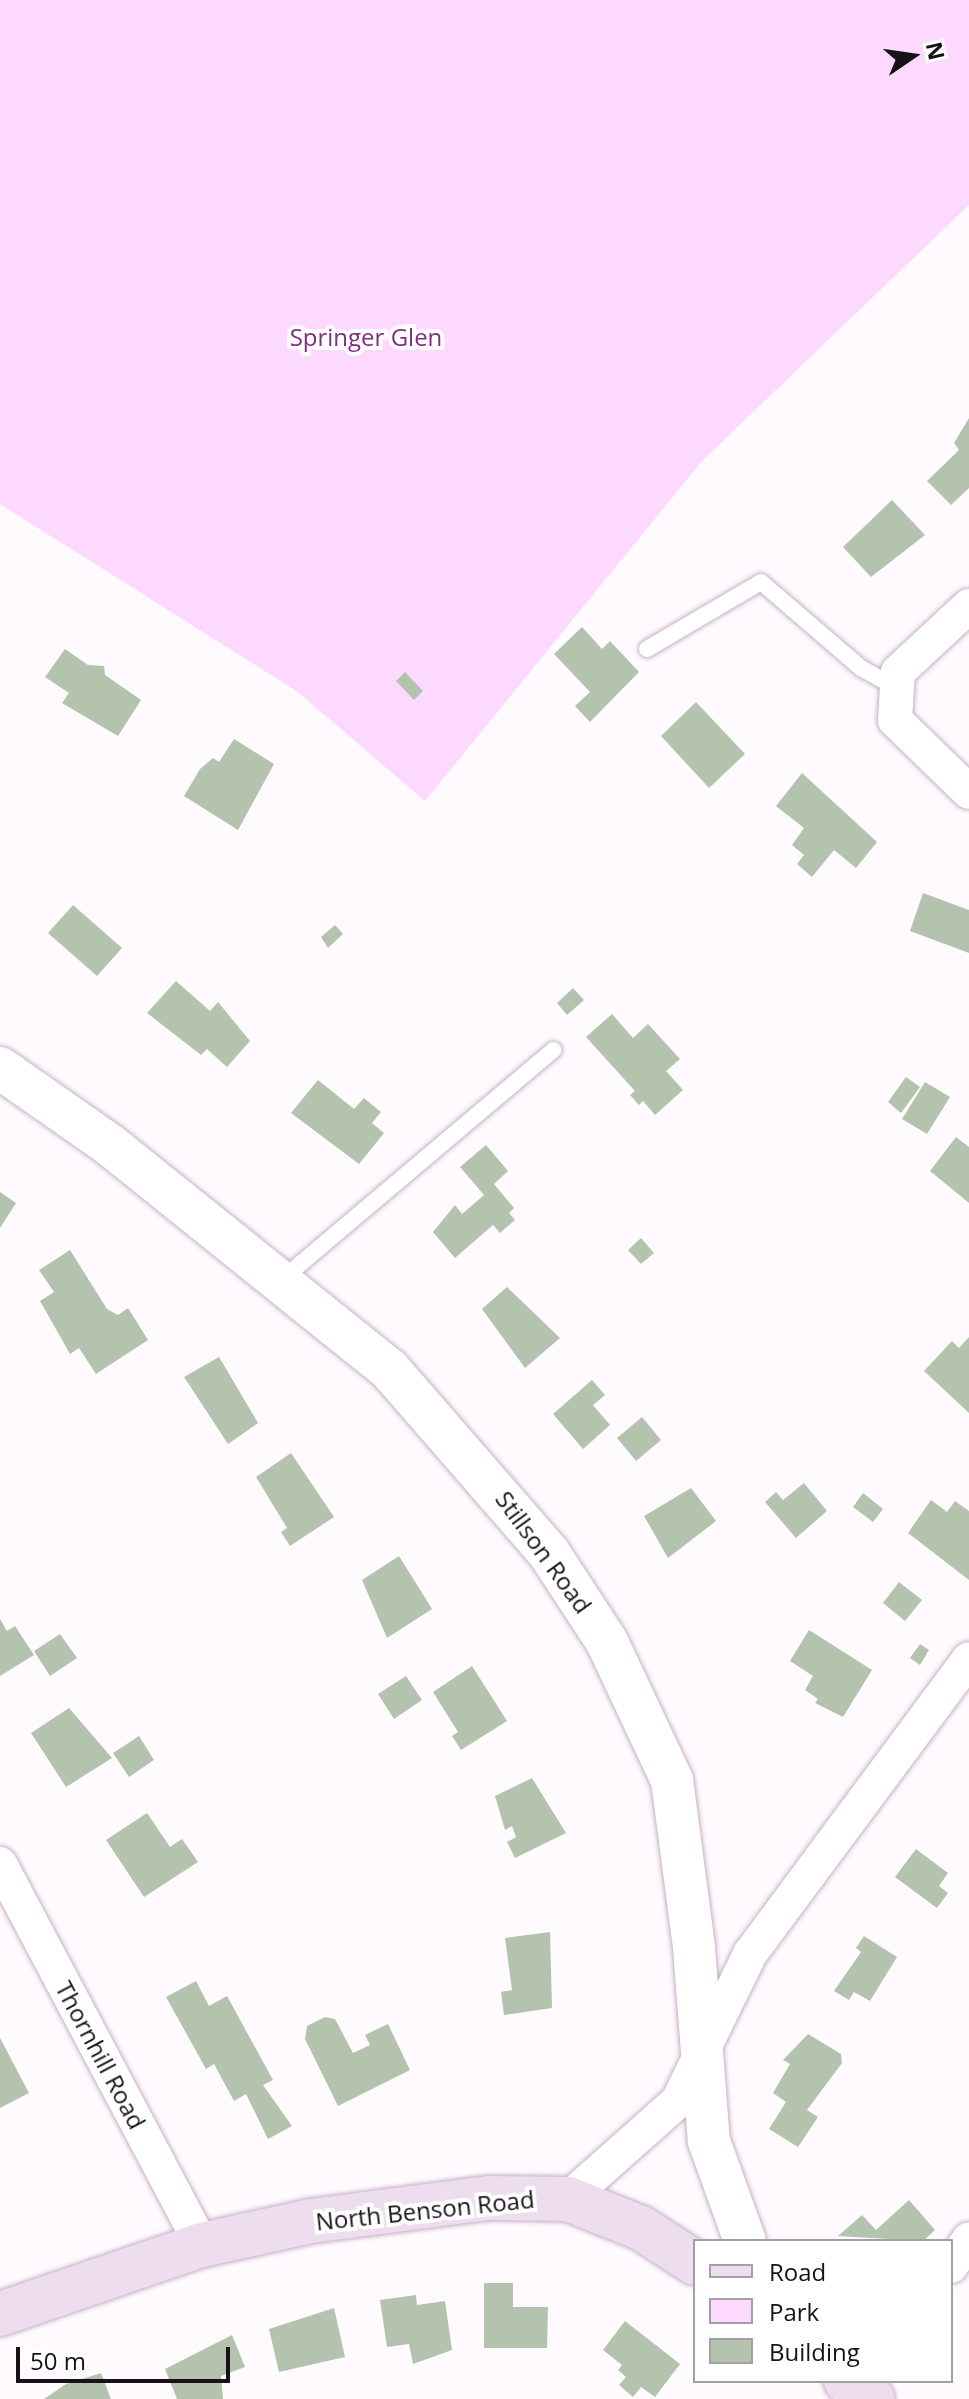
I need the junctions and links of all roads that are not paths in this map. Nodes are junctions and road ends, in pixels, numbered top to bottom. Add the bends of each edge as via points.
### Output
1 (969, 606) edge
2 (647, 649) dead end
3 (898, 680) junction
4 (969, 792) edge
5 (553, 1050) dead end
6 (0, 1068) edge
7 (279, 1282) junction
8 (969, 1659) edge
9 (0, 1864) edge
10 (700, 2053) junction
11 (568, 2199) junction
12 (744, 2239) edge
13 (969, 2239) edge
14 (202, 2245) junction
15 (693, 2262) edge
16 (953, 2263) edge
17 (0, 2314) edge

1 - 3 street
2 - 3 lane via 761,582 861,668
3 - 4 street via 895,720
5 - 7 lane
6 - 7 street, Stillson Road via 110,1145
7 - 10 street, Stillson Road via 389,1369 479,1465 549,1553 607,1642 672,1780 694,1948
8 - 10 street, North Benson Road via 750,1954
9 - 14 street, Thornhill Road
10 - 11 street, North Benson Road via 692,2079 658,2124
10 - 12 street, Stillson Road via 709,2141
11 - 14 main road, North Benson Road via 489,2198 311,2221
11 - 15 main road via 641,2228
13 - 16 street
14 - 17 main road, North Benson Road

